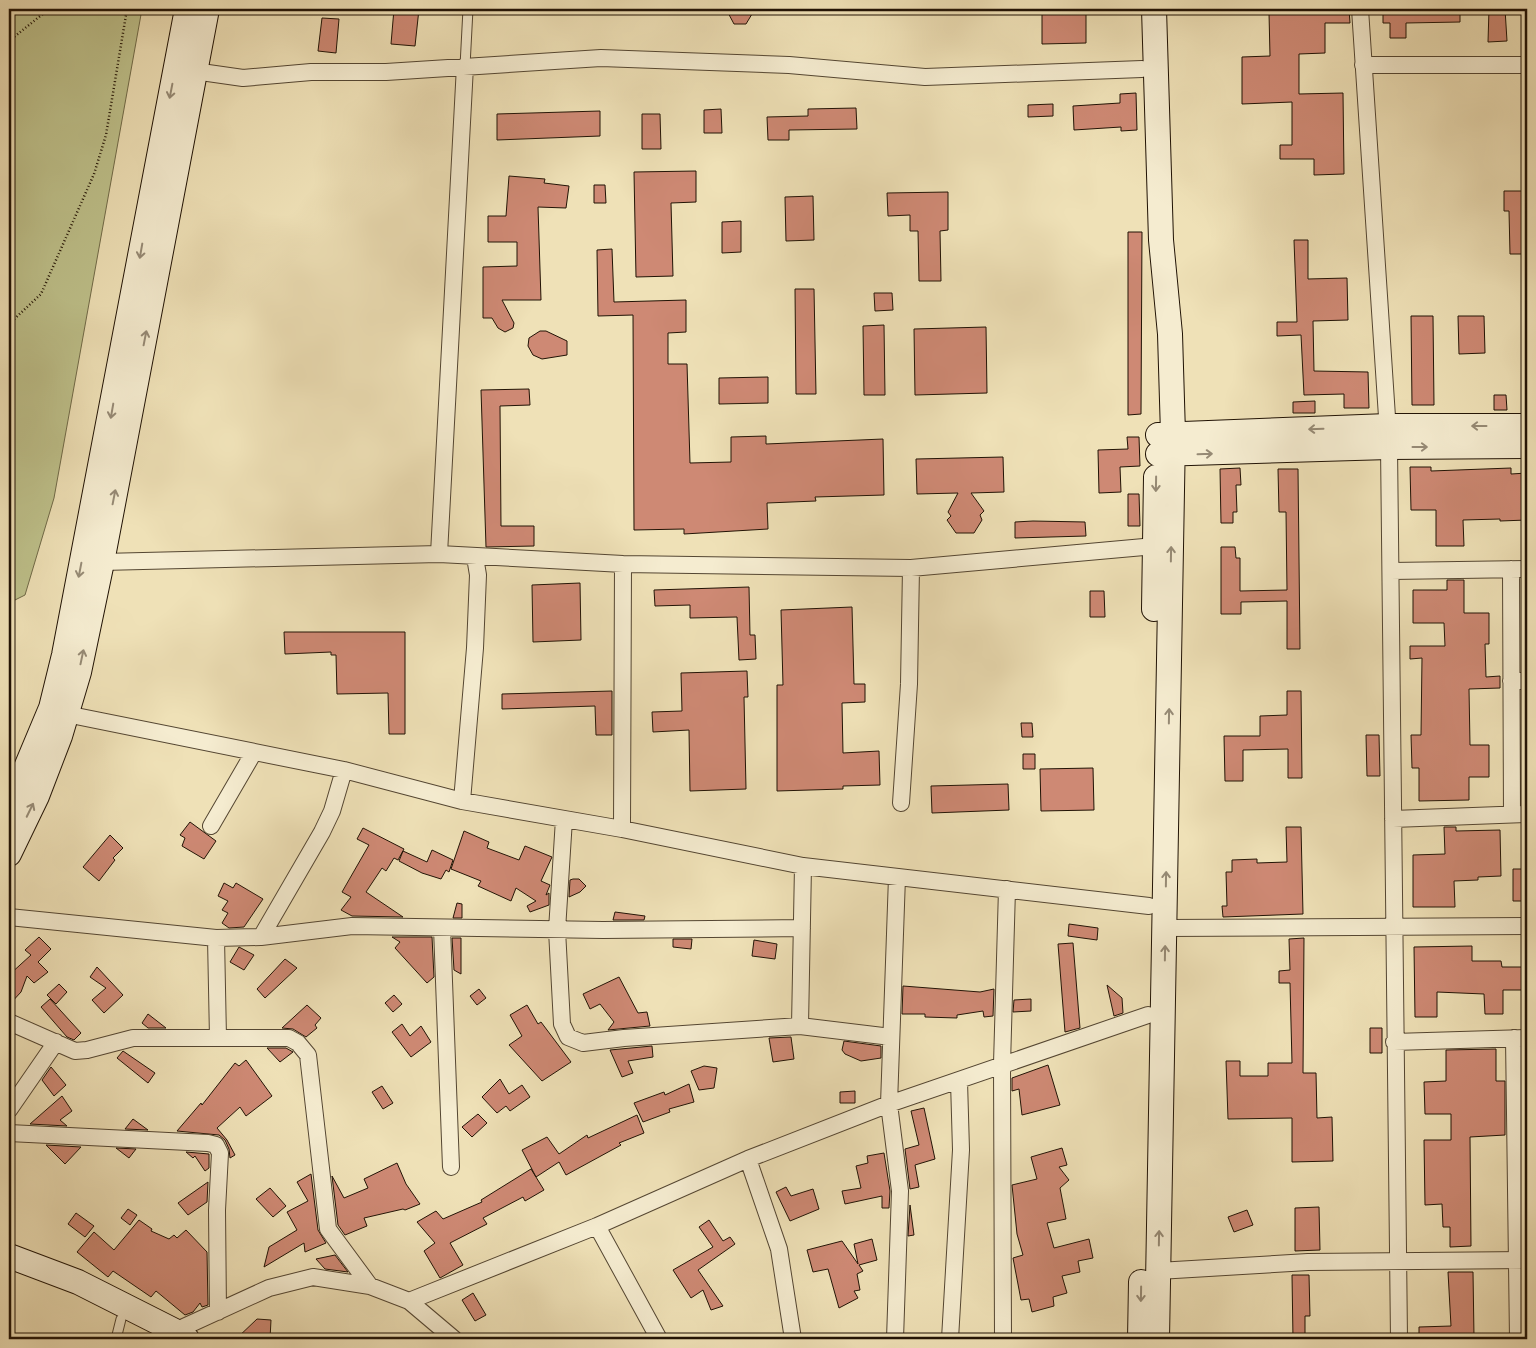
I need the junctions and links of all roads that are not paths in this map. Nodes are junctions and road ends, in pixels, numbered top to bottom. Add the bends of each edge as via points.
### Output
1 (187, 9) edge
2 (207, 9) edge
3 (468, 9) edge
4 (1139, 9) edge
5 (1154, 9) edge
6 (1360, 9) edge
7 (1527, 64) edge
8 (1363, 65) junction
9 (464, 66) junction
10 (1142, 69) junction
11 (186, 70) junction
12 (1527, 426) edge
13 (1388, 436) junction
14 (1164, 445) junction
15 (1527, 446) edge
16 (1154, 546) junction
17 (439, 554) junction
18 (475, 557) junction
19 (102, 562) junction
20 (623, 564) junction
21 (911, 568) junction
22 (1511, 569) junction
23 (1527, 569) edge
24 (1391, 571) junction
25 (1511, 681) junction
26 (1527, 681) edge
27 (66, 714) junction
28 (254, 752) junction
29 (344, 770) junction
30 (462, 801) junction
31 (901, 803) dead end
32 (9, 808) edge
33 (1520, 814) edge
34 (564, 819) junction
35 (1393, 819) junction
36 (211, 826) dead end
37 (622, 829) junction
38 (9, 854) edge
39 (803, 866) junction
40 (897, 877) junction
41 (1007, 890) junction
42 (1149, 906) junction
43 (9, 917) edge
44 (1527, 926) edge
45 (442, 928) junction
46 (802, 928) junction
47 (1165, 928) junction
48 (1394, 928) junction
49 (557, 930) junction
50 (261, 937) junction
51 (216, 938) junction
52 (1148, 1015) junction
53 (9, 1022) edge
54 (800, 1026) junction
55 (891, 1037) junction
56 (218, 1038) junction
57 (1521, 1038) edge
58 (56, 1042) junction
59 (1394, 1042) junction
60 (1002, 1064) junction
61 (959, 1081) junction
62 (889, 1104) junction
63 (9, 1110) edge
64 (9, 1133) edge
65 (1522, 1151) edge
66 (748, 1159) junction
67 (451, 1168) dead end
68 (597, 1226) junction
69 (9, 1256) edge
70 (1398, 1260) junction
71 (1523, 1260) edge
72 (1158, 1271) junction
73 (9, 1272) edge
74 (370, 1286) junction
75 (409, 1300) junction
76 (218, 1312) junction
77 (119, 1329) edge
78 (173, 1336) edge
79 (454, 1339) edge
80 (658, 1339) edge
81 (793, 1339) edge
82 (895, 1339) edge
83 (950, 1339) edge
84 (1003, 1339) edge
85 (1140, 1339) edge
86 (1157, 1339) edge
87 (1399, 1339) edge
88 (1518, 1339) edge

1 - 11 main road
2 - 11 main road
3 - 9 lane
4 - 10 main road
5 - 14 main road via 1161,240 1170,334
6 - 8 street
7 - 8 street
8 - 13 street
9 - 10 street via 602,58 789,65 925,77
9 - 11 street via 243,78
9 - 17 street
10 - 14 main road via 1146,240
19 -> 11 main road
11 -> 32 main road via 64,655 51,708
12 -> 13 main road
13 - 14 main road
13 -> 15 main road
13 - 24 street
14 -> 16 main road
47 -> 14 main road
16 - 21 street
16 - 42 main road
17 - 18 street
17 - 19 street
18 - 20 street
18 - 30 street via 478,575 475,648
27 -> 19 main road via 79,672
20 - 21 street
20 - 37 street
21 - 31 street via 909,684
22 - 23 street
22 - 24 street
22 - 25 street
24 - 35 street
25 - 26 street
25 - 33 street
27 - 28 street
38 -> 27 main road via 38,796
28 - 29 street
28 - 36 street
29 - 30 street
29 - 50 street via 332,812 305,865
30 - 34 street
33 - 35 street
34 - 37 street
34 - 49 street
35 - 48 street
37 - 39 street
39 - 40 street
39 - 46 street
40 - 41 street
40 - 55 street
41 - 42 street
41 - 60 street
42 - 52 main road
43 - 51 street
44 - 48 street
45 - 49 street
45 - 50 street via 352,926
45 - 67 street
46 - 49 street
46 - 54 street
47 - 48 street
72 -> 47 main road
48 - 59 street
49 - 54 street via 562,1024 568,1037 582,1043
50 - 51 street
51 - 56 street
52 - 60 street
52 -> 85 main road
53 - 58 street
54 - 55 street
55 - 62 street
56 - 58 street via 133,1038 87,1050 74,1050
56 - 74 street via 289,1038 308,1055 328,1229
57 - 59 street
57 - 65 street
58 - 63 street
59 - 70 street
60 - 61 street
60 - 84 street
61 - 62 street
61 - 83 street via 961,1150
62 - 66 street
62 - 82 street via 900,1191
64 - 76 street via 216,1145 220,1153
65 - 71 street
66 - 68 street
66 - 81 street via 779,1249
68 - 75 street
68 - 80 street
69 - 78 main road via 78,1282
70 - 71 street
70 - 72 street via 1234,1265
70 - 87 street
71 - 88 street
72 - 86 main road
73 - 77 main road via 88,1303
74 - 75 street
74 - 76 street via 313,1277 269,1288
75 - 79 street
76 - 78 street
77 - 78 main road

